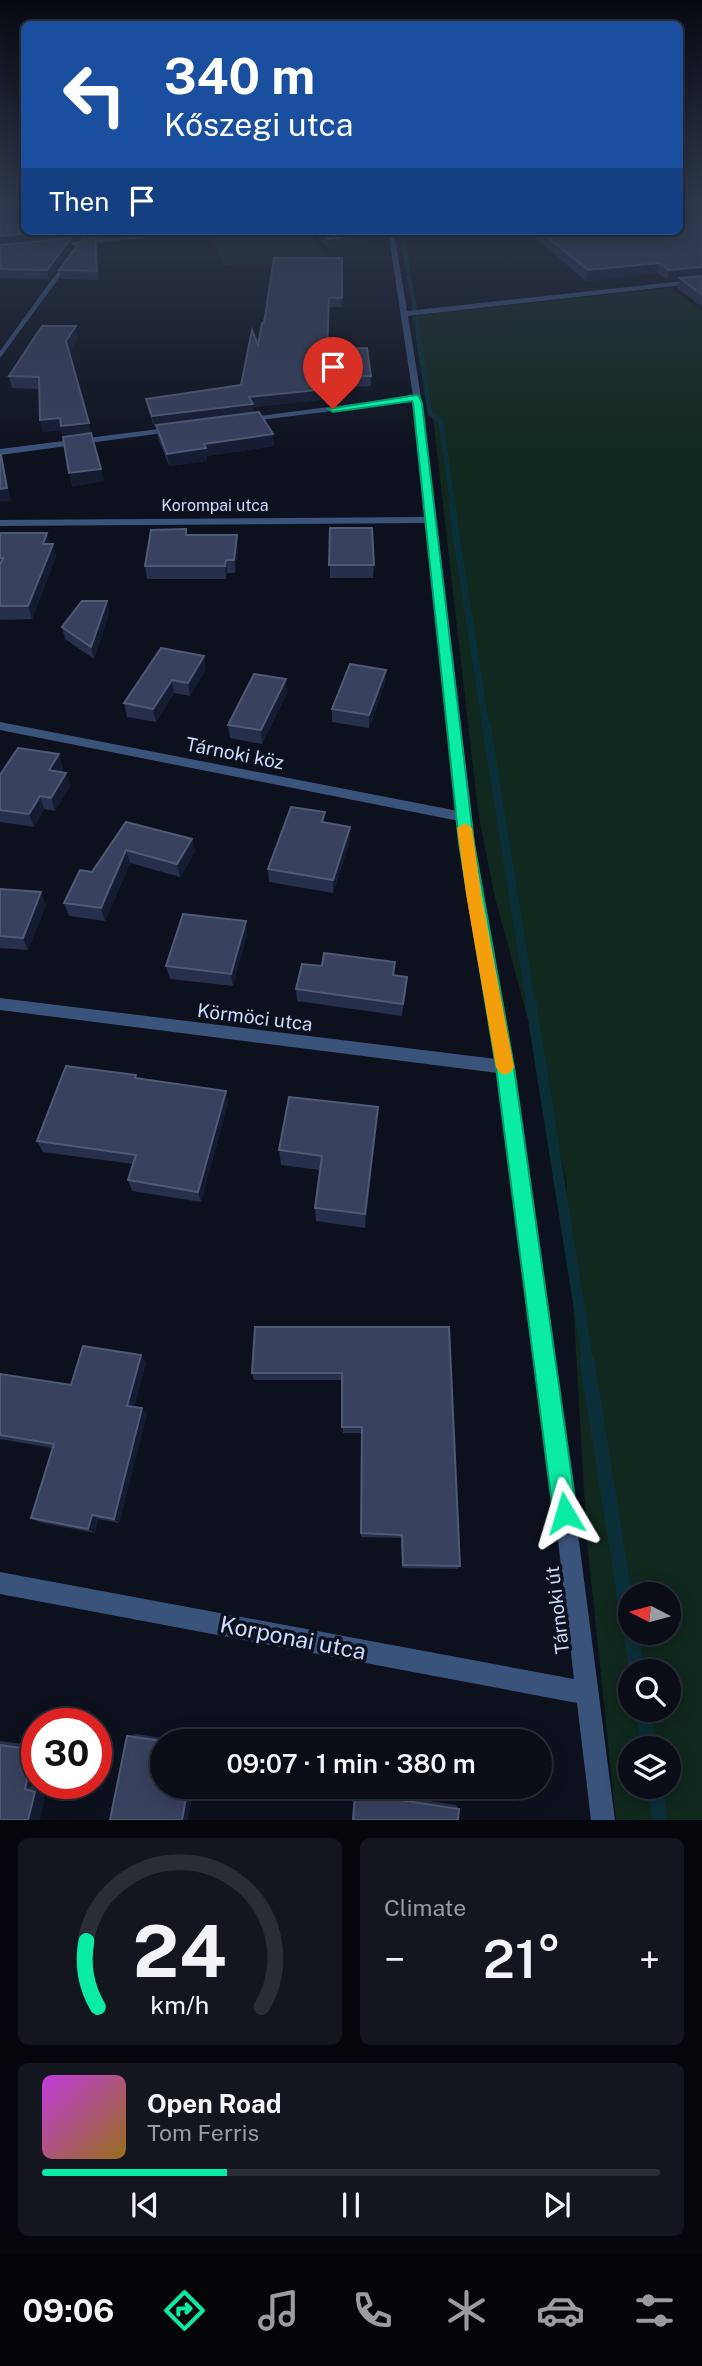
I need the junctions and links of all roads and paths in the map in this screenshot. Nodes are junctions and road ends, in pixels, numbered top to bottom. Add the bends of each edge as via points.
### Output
1 (50, 287) edge
2 (399, 287) edge
3 (648, 287) edge
4 (403, 314) junction
5 (0, 356) edge
6 (416, 398) junction
7 (236, 421) edge
8 (180, 429) edge
9 (0, 452) edge
10 (431, 520) junction
11 (0, 523) edge
12 (0, 726) edge
13 (463, 817) junction
14 (0, 1004) edge
15 (505, 1067) junction
16 (0, 1583) edge
17 (587, 1693) junction
18 (603, 1820) edge

1 - 5 street
2 - 4 street, Tárnoki út
3 - 4 street
4 - 6 street, Tárnoki út
6 - 7 street
6 - 10 street, Tárnoki út
8 - 9 street
10 - 11 street, Korompai utca
10 - 13 street, Tárnoki út
12 - 13 street, Tárnoki köz
13 - 15 street, Tárnoki út
14 - 15 street, Körmöci utca
15 - 17 street, Tárnoki út
16 - 17 street, Korponai utca
17 - 18 street, Tárnoki út

